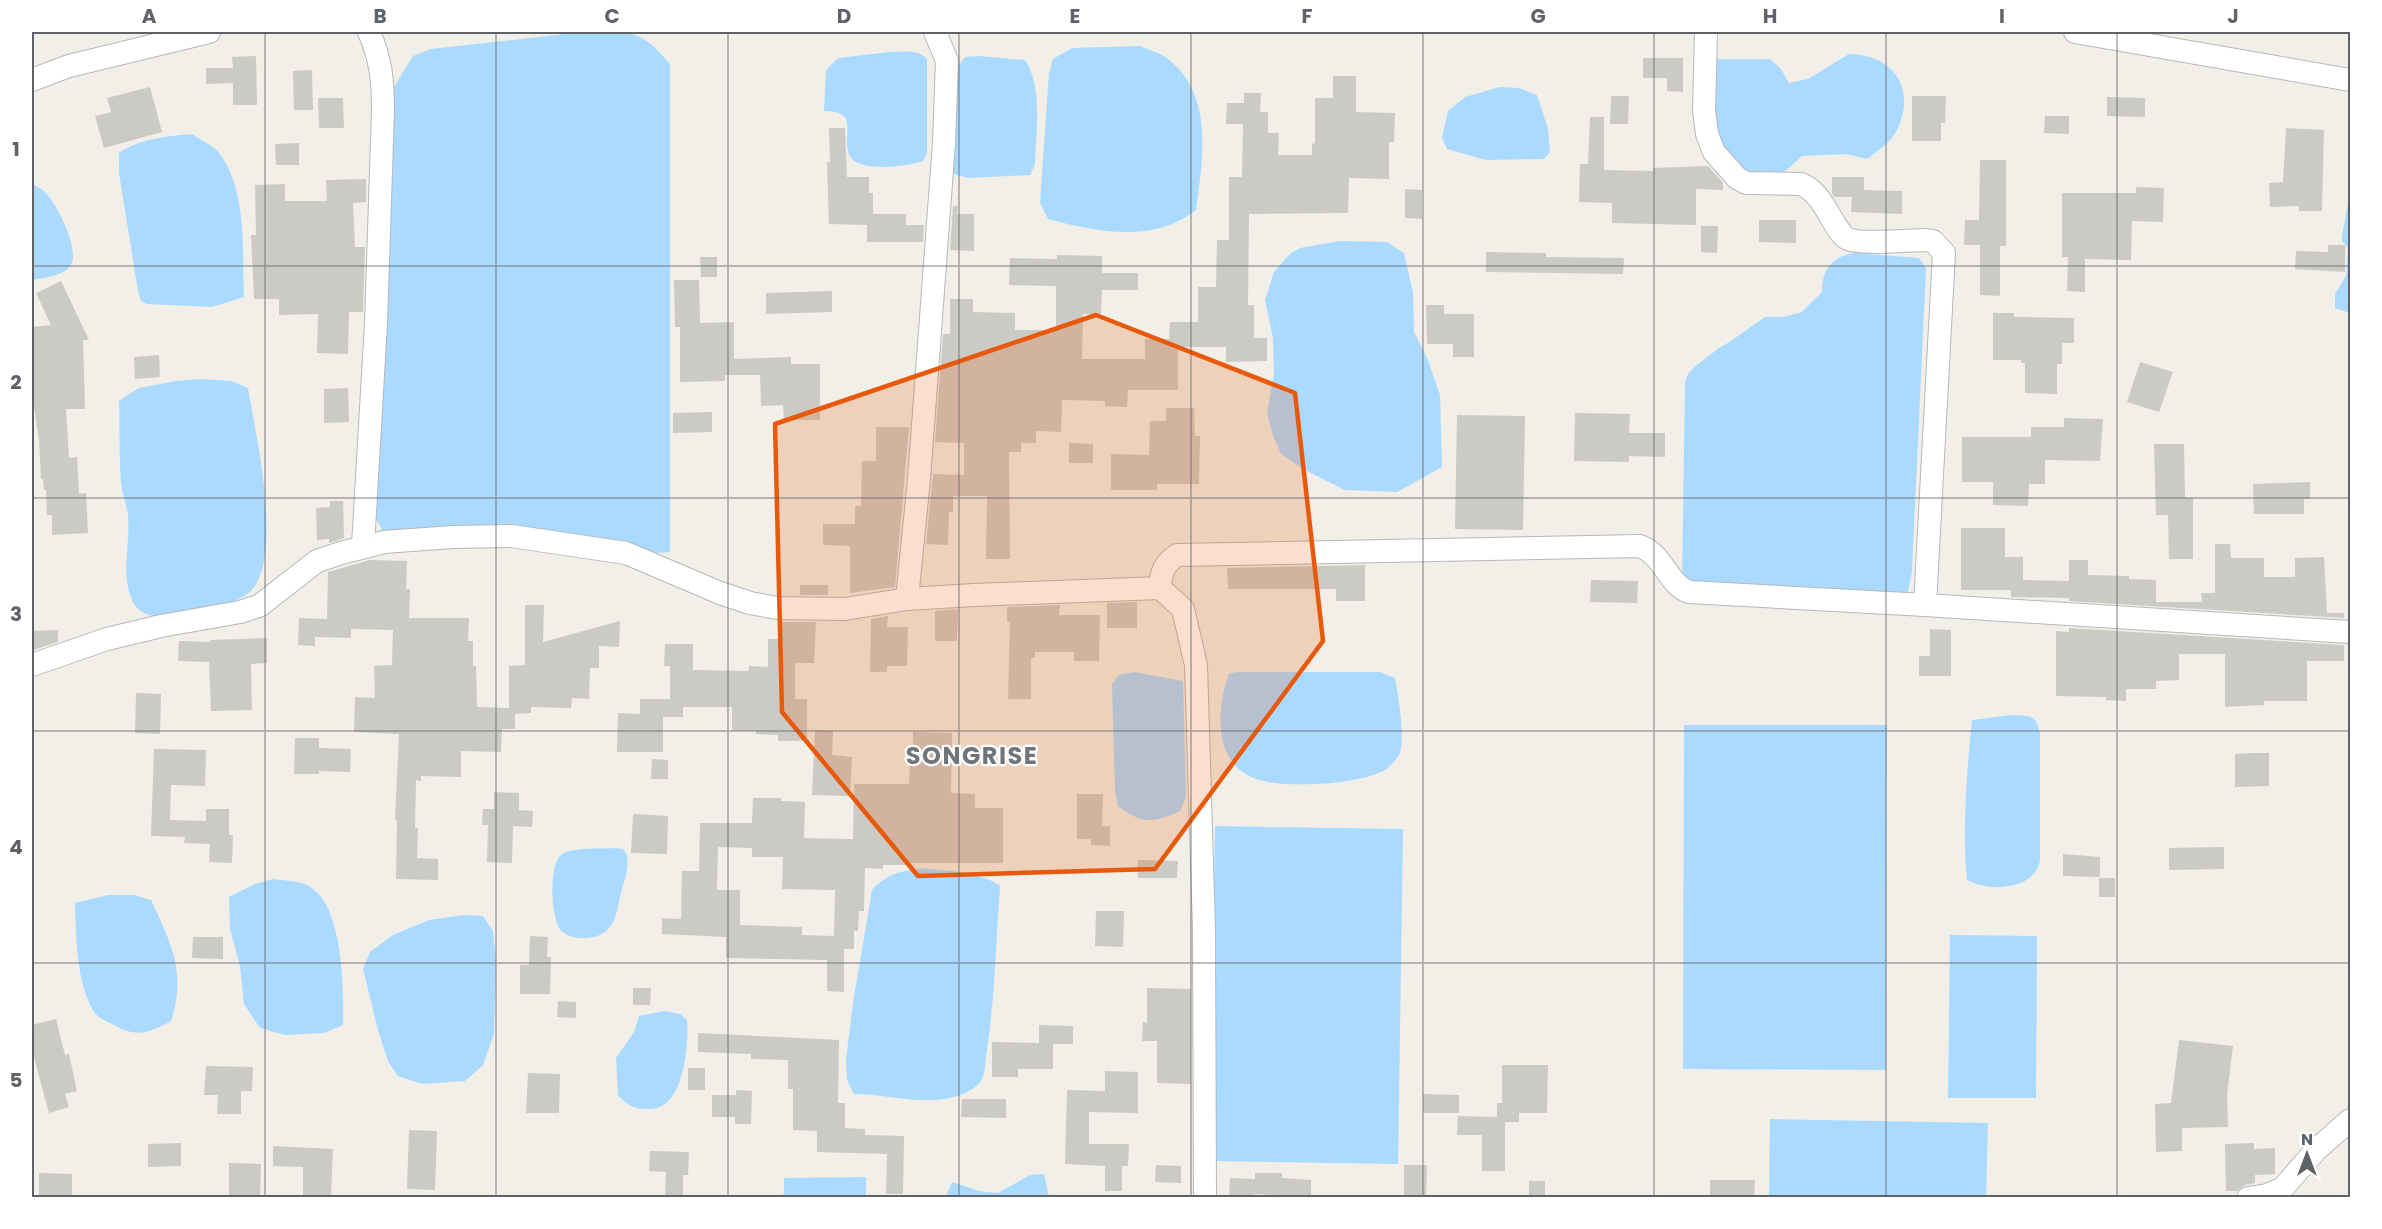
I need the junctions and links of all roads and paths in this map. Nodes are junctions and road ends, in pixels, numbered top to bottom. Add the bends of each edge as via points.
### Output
1 (209, 32) edge
2 (369, 32) edge
3 (935, 32) edge
4 (1706, 32) edge
5 (2075, 32) edge
6 (32, 80) edge
7 (2350, 80) edge
8 (363, 546) junction
9 (1160, 588) junction
10 (908, 599) junction
11 (1925, 605) junction
12 (2350, 632) edge
13 (32, 665) edge
14 (2350, 1120) edge
15 (1205, 1197) edge
16 (2248, 1197) edge

1 - 6 street via 69,66
2 - 8 street via 383,74 383,110
3 - 10 street via 947,61 946,108
4 - 11 street via 1707,134 1714,152 1737,178 1754,184 1808,187 1847,239 1927,240 1944,253
5 - 7 street
8 - 10 street via 511,536 626,552 720,593 777,608 845,609
8 - 13 street via 317,561 259,606 107,639
9 - 10 street
9 - 11 street via 1166,562 1177,555 1640,546 1650,550 1681,589 1689,592
9 - 15 street via 1183,609 1196,665 1204,929
11 - 12 street
14 - 16 street via 2316,1150 2283,1188

